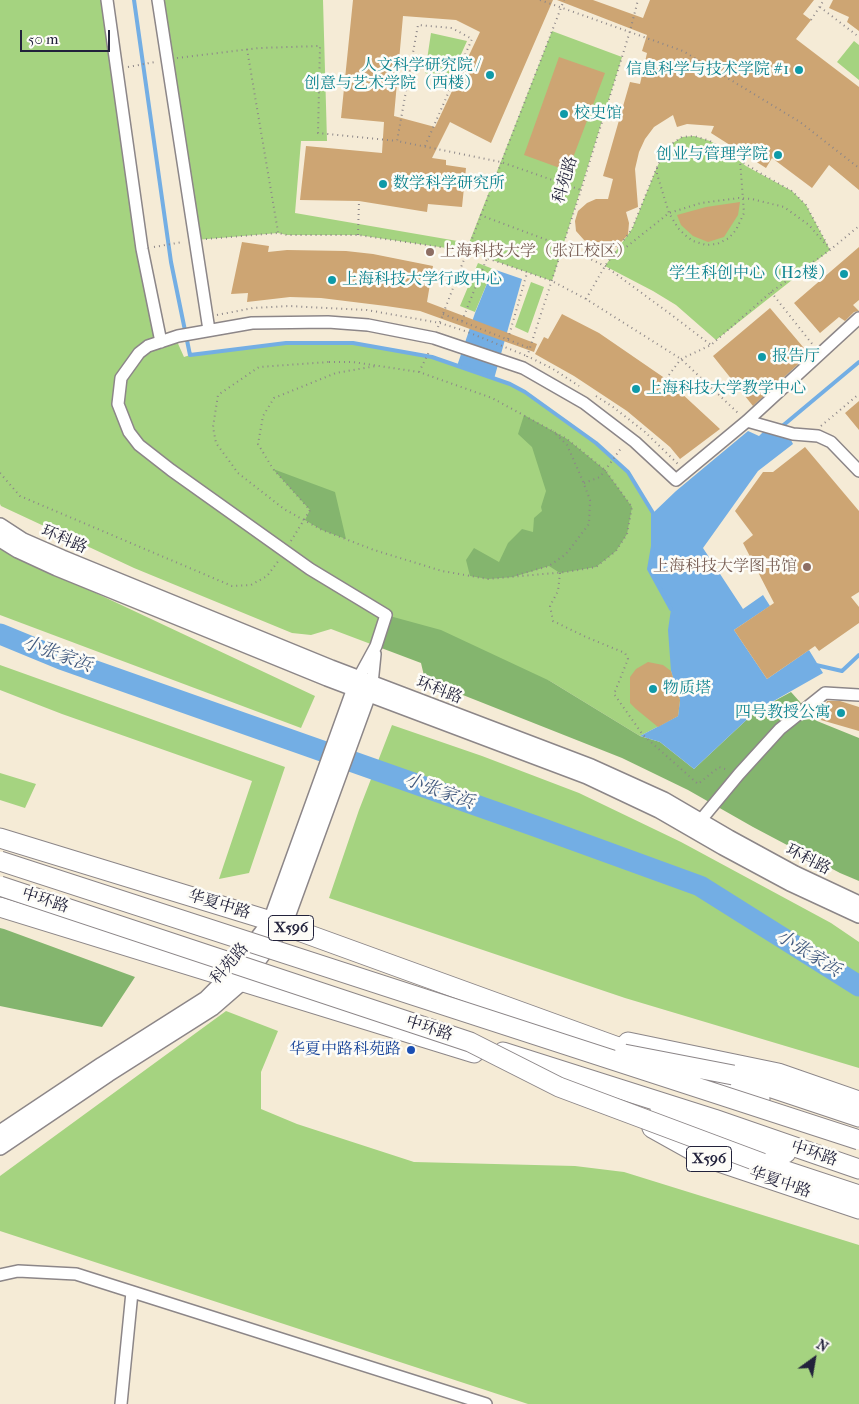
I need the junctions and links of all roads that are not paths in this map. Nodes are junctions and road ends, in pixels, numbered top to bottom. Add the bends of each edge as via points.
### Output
1 (108, 0) edge
2 (158, 0) edge
3 (859, 318) edge
4 (209, 330) junction
5 (160, 342) junction
6 (747, 421) junction
7 (859, 471) edge
8 (0, 526) edge
9 (0, 539) edge
10 (363, 687) junction
11 (859, 695) edge
12 (700, 821) junction
13 (0, 838) edge
14 (0, 861) edge
15 (0, 886) edge
16 (859, 904) edge
17 (0, 907) edge
18 (859, 915) edge
19 (277, 923) junction
20 (235, 980) junction
21 (576, 1031) junction
22 (536, 1036) junction
23 (470, 1042) junction
24 (571, 1081) junction
25 (859, 1101) edge
26 (859, 1117) edge
27 (859, 1131) edge
28 (0, 1133) edge
29 (859, 1140) edge
30 (0, 1147) edge
31 (859, 1169) edge
32 (859, 1178) edge
33 (859, 1195) edge
34 (859, 1209) edge
35 (0, 1275) edge
36 (132, 1292) junction
37 (482, 1403) edge
38 (121, 1404) edge

1 - 5 street via 142,249
2 - 4 street
3 - 6 street
4 - 5 street
4 - 6 street via 252,323 328,322 368,325 459,346 522,368 584,402 630,437 676,480
5 - 10 street, 科苑路 via 139,353 121,378 118,404 129,432 139,445 171,470 310,569 386,615
6 - 7 street via 818,436 831,442
8 - 10 street, 环科路 via 23,541
9 - 10 street, 环科路 via 57,568
10 - 12 street, 环科路 via 591,766 664,800
10 - 18 street, 环科路 via 587,776 659,810 790,883
10 - 19 street, 科苑路
11 - 12 street via 825,693 780,729
12 - 16 street, 环科路 via 795,874
13 - 19 main road, 华夏中路 / X596
14 - 22 main road, 中环路, bridge
15 - 23 main road, 中环路, bridge
17 - 20 main road, 华夏中路 / X596
19 - 20 street, 科苑路
19 - 21 main road, 华夏中路 / X596
20 - 24 main road, 华夏中路 / X596
20 - 28 street, 科苑路
20 - 30 street, 科苑路 via 212,1008
21 - 25 main road, 华夏中路 / X596 via 778,1073
21 - 27 main road, 华夏中路 / X596 via 751,1096
22 - 26 main road, bridge via 733,1076
22 - 29 main road, 中环路, bridge
23 - 31 main road, 中环路, bridge via 714,1119
23 - 33 main road, bridge via 559,1087 762,1163
24 - 32 main road, 华夏中路 / X596
24 - 34 main road, 华夏中路 / X596 via 704,1157
35 - 36 street via 18,1271 76,1274
36 - 37 street
36 - 38 street

